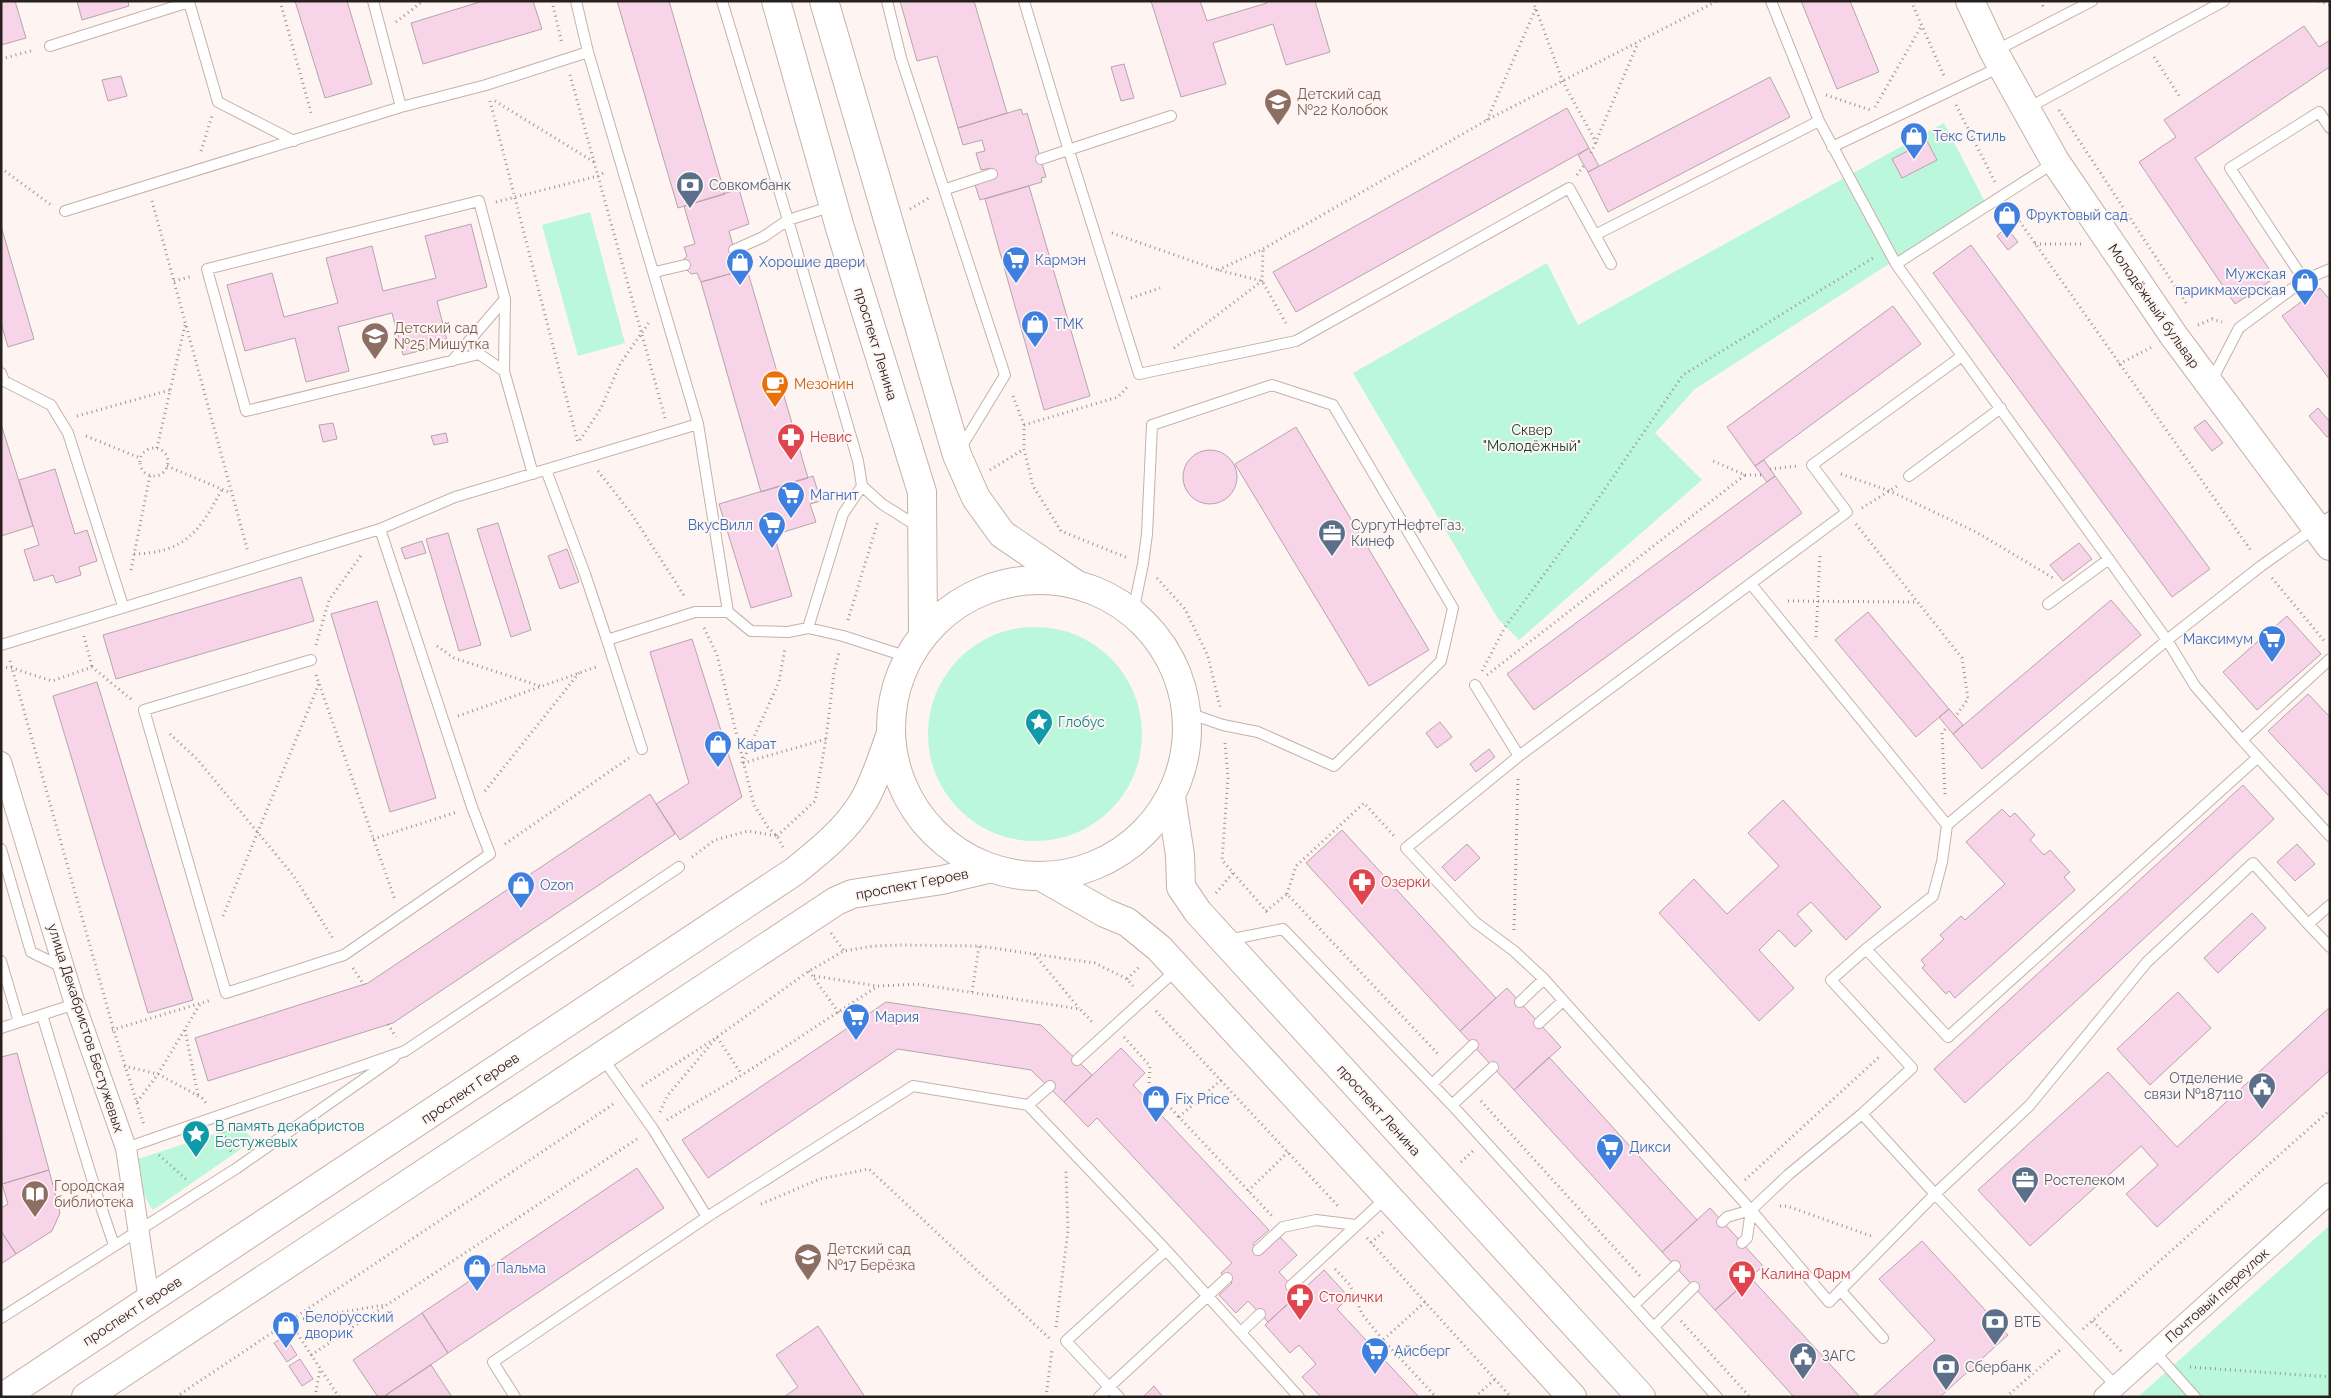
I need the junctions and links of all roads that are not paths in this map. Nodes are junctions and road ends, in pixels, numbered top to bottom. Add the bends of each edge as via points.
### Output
1 (373, 1) edge
2 (576, 1) edge
3 (722, 1) edge
4 (776, 1) edge
5 (824, 1) edge
6 (887, 1) edge
7 (1024, 1) edge
8 (1771, 1) edge
9 (1970, 1) edge
10 (2092, 1) edge
11 (2224, 1) edge
12 (50, 46) road end
13 (588, 52) junction
14 (1998, 59) junction
15 (401, 107) junction
16 (2025, 109) junction
17 (1171, 116) dead end
18 (1819, 121) junction
19 (2330, 128) edge
20 (294, 141) junction
21 (1832, 147) junction
22 (1069, 151) junction
23 (1041, 159) dead end
24 (2056, 161) junction
25 (992, 174) dead end
26 (946, 189) junction
27 (834, 206) junction
28 (65, 211) road end
29 (788, 220) junction
30 (1595, 235) junction
31 (734, 250) dead end
32 (1611, 264) dead end
33 (1896, 264) junction
34 (685, 265) dead end
35 (2330, 269) edge
36 (655, 272) junction
37 (2304, 280) junction
38 (505, 299) junction
39 (1962, 356) junction
40 (452, 361) junction
41 (504, 371) junction
42 (1, 373) edge
43 (2209, 385) junction
44 (2001, 408) junction
45 (698, 424) junction
46 (957, 455) junction
47 (546, 470) junction
48 (533, 474) junction
49 (1909, 476) road end
50 (862, 486) junction
51 (380, 528) junction
52 (923, 530) junction
53 (2325, 530) edge
54 (2109, 559) junction
55 (1074, 583) junction
56 (1751, 584) junction
57 (2048, 604) dead end
58 (123, 606) junction
59 (728, 612) junction
60 (1133, 612) junction
61 (808, 628) junction
62 (923, 634) junction
63 (607, 640) junction
64 (2167, 640) junction
65 (3, 644) edge
66 (908, 657) junction
67 (311, 660) road end
68 (2330, 660) edge
69 (1475, 685) road end
70 (1188, 713) junction
71 (890, 736) junction
72 (2242, 740) junction
73 (642, 749) road end
74 (1519, 756) junction
75 (2257, 758) junction
76 (1, 762) edge
77 (1171, 797) junction
78 (1946, 825) junction
79 (2330, 836) edge
80 (1, 849) edge
81 (678, 867) road end
82 (988, 868) junction
83 (1042, 877) junction
84 (2330, 905) edge
85 (2308, 924) junction
86 (1225, 941) junction
87 (2330, 947) edge
88 (1866, 949) junction
89 (1, 961) edge
90 (1179, 967) junction
91 (65, 968) junction
92 (1544, 979) junction
93 (1563, 1001) junction
94 (1520, 1002) dead end
95 (75, 1004) junction
96 (42, 1014) junction
97 (20, 1022) junction
98 (1539, 1023) dead end
99 (1, 1028) edge
100 (1473, 1045) dead end
101 (405, 1051) junction
102 (602, 1056) junction
103 (1077, 1060) dead end
104 (1493, 1067) dead end
105 (1432, 1084) junction
106 (1050, 1086) dead end
107 (1028, 1105) junction
108 (1452, 1105) junction
109 (1862, 1114) junction
110 (124, 1142) junction
111 (2330, 1193) edge
112 (1935, 1194) junction
113 (1388, 1197) junction
114 (1751, 1210) junction
115 (707, 1217) junction
116 (1722, 1222) dead end
117 (1356, 1225) junction
118 (138, 1231) junction
119 (1742, 1243) dead end
120 (114, 1245) junction
121 (1166, 1250) junction
122 (1258, 1250) dead end
123 (1675, 1266) dead end
124 (1227, 1278) dead end
125 (1291, 1286) dead end
126 (1694, 1287) dead end
127 (1841, 1292) junction
128 (1207, 1296) junction
129 (149, 1300) junction
130 (1634, 1305) junction
131 (1260, 1314) dead end
132 (1, 1318) edge
133 (1654, 1327) junction
134 (1241, 1332) junction
135 (1884, 1338) dead end
136 (2154, 1351) junction
137 (1110, 1387) junction
138 (2110, 1391) edge
139 (3, 1397) edge
140 (86, 1397) edge
141 (515, 1397) edge
142 (1099, 1397) edge
143 (1119, 1397) edge
144 (1299, 1397) edge
145 (1572, 1397) edge
146 (1641, 1397) edge
147 (1717, 1397) edge
148 (2195, 1397) edge

1 - 15 lane
2 - 13 lane
3 - 29 lane
4 - 27 main road, проспект Ленина
5 - 46 main road
6 - 26 lane via 901,58
7 - 22 lane
8 - 18 lane
9 - 14 main road, Молодёжный бульвар
10 - 14 lane
11 - 16 lane
12 - 20 lane via 189,2 218,102
13 - 15 lane via 486,85
13 - 36 lane
14 - 16 main road, Молодёжный бульвар
14 - 21 lane via 1950,91
15 - 20 lane
16 - 24 main road, Молодёжный бульвар
17 - 22 lane
18 - 21 lane
18 - 30 lane
19 - 37 lane via 2319,112 2230,168
20 - 28 lane
21 - 33 lane
22 - 23 lane
22 - 30 lane via 1139,374 1296,341 1569,188
24 - 33 lane
24 - 43 main road, Молодёжный бульвар
25 - 26 lane
26 - 46 lane via 1004,375
27 - 29 lane
27 - 52 main road, проспект Ленина via 922,492
29 - 31 lane via 763,237
29 - 50 lane via 858,461
30 - 32 lane
33 - 39 lane
34 - 36 lane
35 - 37 lane
36 - 45 lane
37 - 43 lane via 2239,328
38 - 40 lane
38 - 40 lane via 479,201 207,269 246,411
38 - 41 lane
39 - 44 lane
39 - 56 lane via 1812,465 1847,512
40 - 41 lane via 479,354
41 - 48 lane
42 - 58 lane via 4,381 51,405 68,433
43 - 53 main road, Молодёжный бульвар
44 - 49 lane
44 - 54 lane
45 - 47 lane
45 - 59 lane
46 - 55 main road via 976,498 1002,534
47 - 48 lane
47 - 63 lane
48 - 51 lane via 454,497
50 - 52 lane via 882,504
50 - 61 lane via 843,514
51 - 58 lane
51 - 67 lane via 490,854 344,955 226,993 144,710
52 - 62 main road, проспект Ленина
53 - 64 lane via 2261,566
54 - 57 lane
54 - 64 lane
55 - 60 main road
55 - 62 main road via 1018,580 965,598
56 - 74 lane
56 - 78 lane
58 - 65 lane
59 - 61 lane via 751,631 788,632
59 - 63 lane via 695,612
60 - 70 main road via 1160,641 1179,675
60 - 70 lane via 1147,534 1152,425 1272,385 1333,406 1453,608 1441,661 1334,766 1258,732
61 - 66 lane
62 - 66 main road
63 - 73 lane
64 - 72 lane via 2195,686
64 - 78 lane
66 - 71 main road via 894,696
68 - 72 lane
69 - 74 lane
70 - 77 main road via 1186,756
71 - 82 main road via 904,792 939,839
71 - 129 main road, проспект Героев via 865,800 854,816 833,840 795,871
72 - 75 lane
74 - 92 lane via 1406,848 1476,922
75 - 79 lane
75 - 88 lane via 1948,1037
76 - 91 street, улица Декабристов Бестужевых
77 - 83 main road via 1139,839 1094,867
77 - 86 main road, проспект Ленина via 1180,855 1181,887 1198,912
78 - 88 lane via 1942,862 1933,896
80 - 91 lane via 31,952
81 - 101 lane
82 - 83 main road
82 - 102 main road, проспект Героев via 942,880 852,894 836,901
83 - 90 main road via 1104,913 1127,922
84 - 85 lane
85 - 87 lane
85 - 112 lane via 2253,863 2147,962 2029,1106
86 - 105 lane via 1282,929
86 - 146 main road, проспект Ленина
88 - 109 lane via 1831,980 1912,1068
89 - 97 lane
90 - 103 lane
90 - 113 main road
91 - 95 street, улица Декабристов Бестужевых
92 - 93 lane
92 - 94 lane
93 - 98 lane
93 - 114 lane
95 - 96 lane
95 - 110 street, улица Декабристов Бестужевых
96 - 97 lane
96 - 120 lane
97 - 99 lane
100 - 105 lane
101 - 110 lane via 148,1139
101 - 118 lane via 237,1168
102 - 115 lane via 653,1129
102 - 140 main road, проспект Героев
104 - 108 lane
105 - 108 lane
106 - 107 lane
107 - 115 lane via 913,1086
107 - 121 lane
108 - 130 lane
109 - 112 lane
109 - 114 lane
110 - 118 street, улица Декабристов Бестужевых
111 - 136 street, Почтовый переулок
112 - 127 lane
112 - 138 lane via 2072,1339
113 - 117 lane
113 - 145 main road
114 - 116 lane via 1727,1217
114 - 119 lane via 1747,1238
114 - 127 lane via 1830,1302
115 - 141 lane via 493,1362
117 - 122 lane via 1316,1220 1283,1227
117 - 125 lane
118 - 120 lane
118 - 129 street, улица Декабристов Бестужевых
120 - 132 lane
121 - 128 lane
121 - 137 lane via 1066,1341
123 - 130 lane
124 - 128 lane
126 - 133 lane
127 - 135 lane
128 - 134 lane
128 - 137 lane
129 - 139 main road, проспект Героев
130 - 133 lane
131 - 134 lane
133 - 147 lane
134 - 144 lane
136 - 138 street, Почтовый переулок
136 - 148 lane
137 - 142 lane
137 - 143 lane

